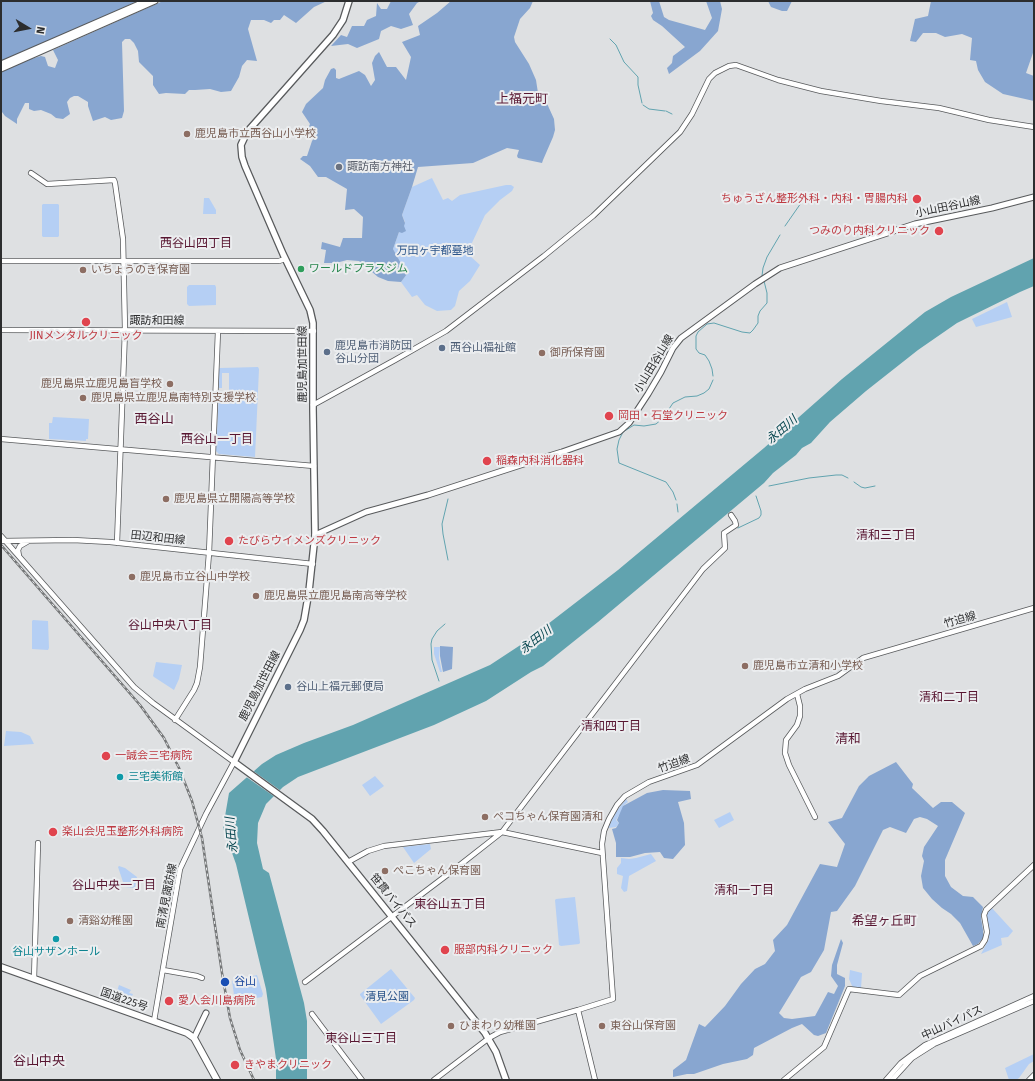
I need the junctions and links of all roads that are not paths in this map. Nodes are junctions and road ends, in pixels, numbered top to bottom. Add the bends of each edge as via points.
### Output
1 (146, 1) edge
2 (155, 1) edge
3 (349, 1) edge
4 (135, 8) junction
5 (90, 28) junction
6 (1, 64) edge
7 (1, 69) edge
8 (1034, 127) edge
9 (31, 173) dead end
10 (1034, 197) edge
11 (285, 259) junction
12 (1, 261) edge
13 (124, 261) junction
14 (1, 330) edge
15 (124, 330) junction
16 (218, 331) junction
17 (314, 331) junction
18 (313, 404) junction
19 (1, 439) edge
20 (120, 449) junction
21 (213, 457) junction
22 (314, 466) junction
23 (731, 514) dead end
24 (315, 535) junction
25 (1, 536) edge
26 (3, 541) edge
27 (32, 541) junction
28 (117, 543) junction
29 (209, 553) junction
30 (20, 558) junction
31 (313, 564) junction
32 (1034, 608) edge
33 (796, 694) junction
34 (175, 720) junction
35 (234, 762) junction
36 (815, 817) dead end
37 (502, 832) junction
38 (38, 842) dead end
39 (602, 853) junction
40 (348, 862) junction
41 (1034, 865) edge
42 (392, 916) junction
43 (1, 967) edge
44 (163, 970) junction
45 (202, 978) dead end
46 (34, 979) junction
47 (305, 982) dead end
48 (1034, 996) edge
49 (1034, 1001) edge
50 (578, 1010) junction
51 (206, 1013) dead end
52 (312, 1014) dead end
53 (154, 1021) junction
54 (194, 1038) junction
55 (489, 1038) junction
56 (1034, 1075) edge
57 (217, 1080) edge
58 (362, 1080) edge
59 (434, 1080) edge
60 (506, 1080) edge
61 (595, 1080) edge
62 (784, 1080) edge
63 (886, 1080) edge
64 (892, 1080) edge
65 (1029, 1080) edge

1 - 4 main road
2 - 4 main road
3 - 11 main road, 鹿児島加世田線 via 333,35 252,127 241,145 245,166
4 - 5 main road
5 - 6 main road
5 - 7 main road
8 - 18 street via 939,108 821,91 729,66 709,79 680,132 593,216 544,256 446,330
9 - 13 street via 46,184 114,180
10 - 24 main road, 小山田谷山線 via 915,224 780,268 680,338 648,394 629,423 619,432 428,495 366,512
11 - 13 street
11 - 17 main road, 鹿児島加世田線 via 310,310
12 - 13 street
13 - 15 street
14 - 15 street, 諏訪和田線
15 - 16 street, 諏訪和田線
15 - 20 street
16 - 17 street, 諏訪和田線
16 - 21 street
17 - 18 main road, 鹿児島加世田線
18 - 22 main road, 鹿児島加世田線
19 - 20 street
20 - 21 street
20 - 28 street
21 - 22 street
21 - 29 street
22 - 24 main road, 鹿児島加世田線
23 - 37 street via 736,525 724,533 725,548 703,569
24 - 31 main road, 鹿児島加世田線
25 - 26 street
26 - 27 street, 田辺和田線
26 - 30 street
27 - 28 street, 田辺和田線
27 - 30 street via 20,546
28 - 29 street, 田辺和田線
29 - 31 street, 田辺和田線
29 - 34 street via 199,675 191,696
30 - 34 street via 125,679
31 - 35 main road, 鹿児島加世田線 via 304,620
32 - 33 street, 竹迫線 via 869,656 838,676
33 - 36 street via 800,716 786,740 785,753
33 - 39 street, 竹迫線 via 697,765 649,782 625,796 605,828
34 - 35 street
35 - 40 main road, 笹貫バイパス via 314,821
35 - 44 street, 南清見諏訪線 via 180,869
37 - 39 street
37 - 40 street via 384,846
37 - 42 street
38 - 46 street
39 - 50 street, 竹迫線 via 614,996 611,1000
40 - 42 main road, 笹貫バイパス
41 - 62 street via 986,910 984,916 987,936 981,946 920,976 898,995 849,989 824,1047
42 - 47 street
42 - 55 main road, 笹貫バイパス
43 - 46 highway, 国道225号
44 - 45 street
44 - 53 street, 南清見諏訪線
46 - 53 highway, 国道225号
48 - 63 street, 中山バイパス via 925,1045 901,1063
49 - 64 street, 中山バイパス via 934,1044 912,1058
50 - 55 street, 竹迫線 via 503,1031
50 - 61 street
51 - 54 main road
52 - 58 street
53 - 54 highway, 国道225号
54 - 57 highway
55 - 59 street, 竹迫線
55 - 60 main road, 笹貫バイパス
56 - 65 street

